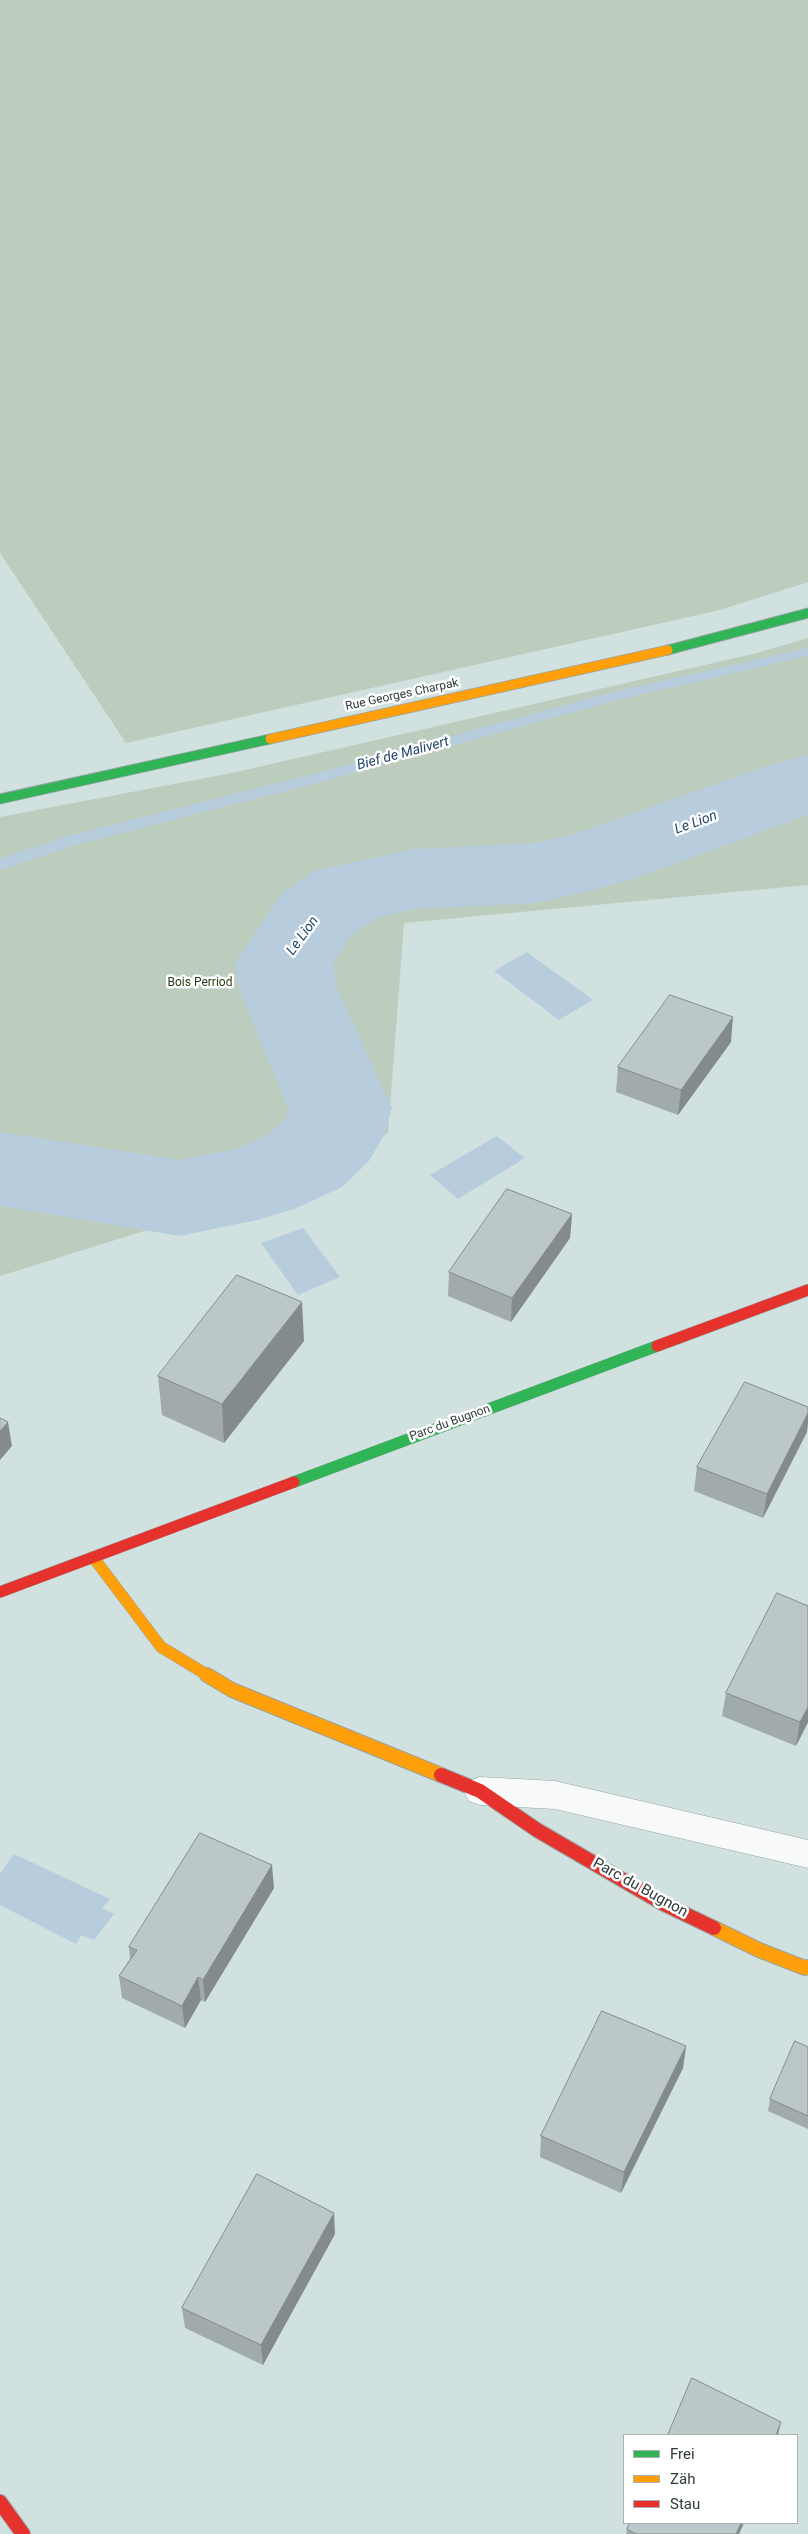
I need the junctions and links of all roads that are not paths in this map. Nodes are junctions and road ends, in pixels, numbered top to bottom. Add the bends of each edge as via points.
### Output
1 (808, 613) edge
2 (0, 799) edge
3 (808, 1290) edge
4 (92, 1557) junction
5 (0, 1592) edge
6 (480, 1791) junction
7 (808, 1854) edge
8 (808, 1967) edge
9 (0, 2502) edge
10 (23, 2534) edge

1 - 2 street, Rue Georges Charpak via 670,650 322,727 133,773
3 - 4 street, Parc du Bugnon
4 - 5 street, Parc du Bugnon
4 - 6 street, Parc du Bugnon via 161,1648 232,1690
6 - 7 street, Parc du Bugnon via 555,1795
6 - 8 street, Parc du Bugnon via 537,1830 664,1904 759,1950
9 - 10 street

